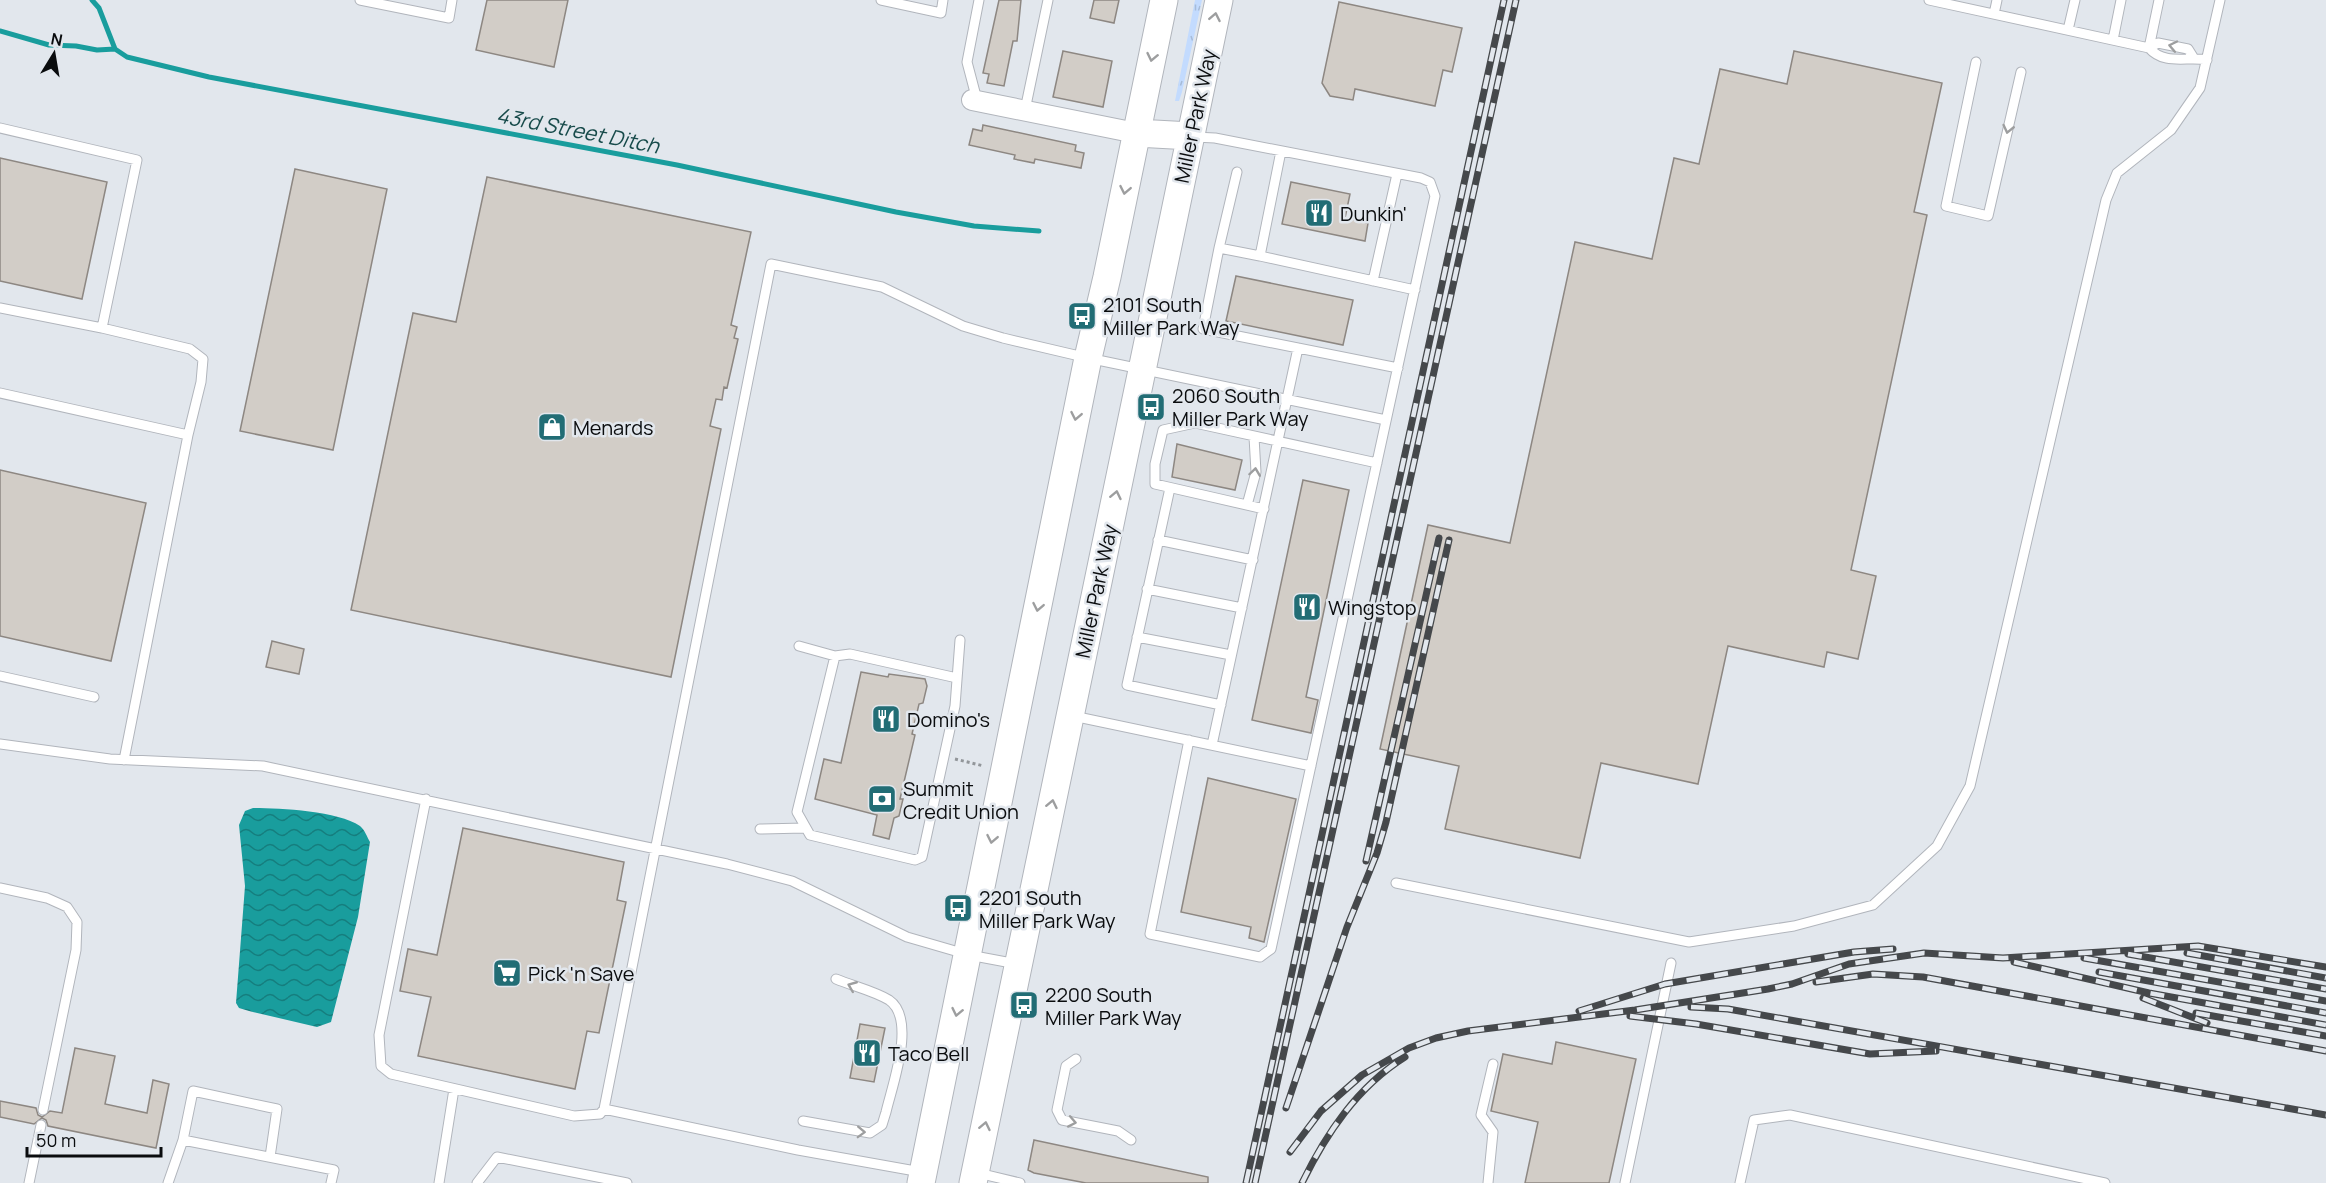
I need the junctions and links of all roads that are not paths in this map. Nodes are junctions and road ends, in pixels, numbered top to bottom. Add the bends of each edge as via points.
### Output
1 (360, 0) edge
2 (452, 0) edge
3 (880, 0) edge
4 (943, 0) edge
5 (979, 0) edge
6 (1048, 0) edge
7 (1164, 0) edge
8 (1219, 0) edge
9 (1929, 0) edge
10 (1997, 0) edge
11 (2075, 0) edge
12 (2121, 0) edge
13 (2159, 0) edge
14 (2220, 0) edge
15 (1948, 2) edge
16 (1994, 14) junction
17 (2068, 30) junction
18 (2113, 40) junction
19 (2149, 48) junction
20 (2207, 60) junction
21 (1976, 62) dead end
22 (2020, 72) dead end
23 (975, 101) joint
24 (1025, 110) junction
25 (0, 128) edge
26 (1136, 133) junction
27 (1191, 136) junction
28 (1281, 151) junction
29 (1237, 172) dead end
30 (1397, 174) junction
31 (1220, 248) junction
32 (1260, 256) junction
33 (1373, 281) junction
34 (1415, 290) junction
35 (0, 308) edge
36 (102, 328) junction
37 (1299, 348) junction
38 (1088, 358) junction
39 (1398, 368) junction
40 (1142, 369) junction
41 (0, 393) edge
42 (1287, 401) junction
43 (1386, 420) junction
44 (188, 435) junction
45 (1254, 437) junction
46 (1278, 443) junction
47 (1377, 463) junction
48 (1170, 488) junction
49 (1247, 505) junction
50 (1264, 509) junction
51 (1158, 540) junction
52 (1253, 560) junction
53 (1148, 589) junction
54 (1242, 608) junction
55 (1137, 637) junction
56 (960, 640) dead end
57 (799, 646) dead end
58 (1232, 655) junction
59 (835, 656) junction
60 (0, 676) edge
61 (957, 678) junction
62 (94, 697) dead end
63 (1221, 705) junction
64 (1071, 715) junction
65 (1189, 740) junction
66 (0, 744) edge
67 (1212, 745) junction
68 (124, 760) junction
69 (1311, 766) junction
70 (426, 799) junction
71 (804, 828) junction
72 (760, 829) dead end
73 (654, 849) junction
74 (1396, 883) dead end
75 (0, 888) edge
76 (969, 955) junction
77 (1671, 963) dead end
78 (1018, 964) junction
79 (837, 979) dead end
80 (1077, 1059) dead end
81 (1493, 1064) dead end
82 (454, 1089) junction
83 (604, 1109) junction
84 (44, 1110) dead end
85 (803, 1121) dead end
86 (41, 1125) dead end
87 (183, 1140) junction
88 (1131, 1140) dead end
89 (270, 1157) junction
90 (923, 1178) edge
91 (974, 1178) edge
92 (29, 1183) edge
93 (168, 1183) edge
94 (331, 1183) edge
95 (440, 1183) edge
96 (477, 1183) edge
97 (627, 1183) edge
98 (1023, 1183) edge
99 (1488, 1183) edge
100 (1625, 1183) edge
101 (1740, 1183) edge
102 (2105, 1183) edge

1 - 2 lane via 448,18
3 - 4 lane via 940,13
5 - 23 lane via 967,62
6 - 24 lane
7 -> 26 main road
27 -> 8 main road, Miller Park Way
9 - 15 lane
10 - 16 lane
11 - 17 lane
12 - 18 lane
13 - 19 lane
14 - 20 lane
15 - 16 lane
16 - 17 lane
17 - 18 lane
18 - 19 lane
19 - 20 lane via 2158,43 2188,49 2193,57
20 - 74 lane via 2200,88 2171,130 2117,173 2106,200 1970,786 1937,846 1873,905 1794,926 1689,942
22 -> 21 lane via 1988,216 1946,206
23 - 24 street
24 - 26 street
25 - 36 lane via 136,160
26 - 27 main road
26 -> 38 main road
27 - 28 lane
27 - 40 main road, Miller Park Way
28 - 30 lane
28 - 32 lane
29 - 31 lane
30 - 33 lane
30 - 34 lane via 1421,178 1434,188
31 - 32 lane
31 - 37 lane via 1203,329
32 - 33 lane
33 - 34 lane
34 - 39 lane
35 - 36 lane
36 - 44 lane via 190,349 202,358 201,382
37 - 39 lane
37 - 42 lane
38 - 40 lane
38 - 73 lane via 963,326 882,287 771,264
38 -> 76 main road
39 - 43 lane
40 - 42 lane
64 -> 40 main road, Miller Park Way
41 - 44 lane
42 - 43 lane
42 - 46 lane
43 - 47 lane
44 - 68 lane
45 - 46 lane
45 - 48 lane via 1195,423 1163,430 1155,484
49 -> 45 lane via 1256,472
46 - 47 lane
46 - 50 lane
47 - 69 lane
48 - 49 lane
48 - 51 lane
49 - 50 lane
50 - 52 lane
51 - 52 lane
51 - 53 lane
52 - 54 lane
53 - 54 lane
53 - 55 lane
54 - 58 lane
55 - 58 lane
55 - 63 lane via 1127,685
56 - 61 lane
57 - 59 lane
58 - 63 lane
59 - 61 lane via 850,654
59 - 71 lane via 797,812
60 - 62 lane
61 - 71 lane via 955,706 922,857 915,860 819,839
63 - 67 lane
64 - 65 lane
78 -> 64 main road, Miller Park Way
65 - 67 lane
65 - 69 lane via 1150,934 1260,957 1272,949
66 - 68 lane
67 - 69 lane
68 - 70 lane via 263,766
70 - 73 lane
70 - 82 lane via 379,1035 381,1066 391,1074
71 - 72 lane
73 - 76 lane via 792,881 907,937
73 - 83 lane
75 - 84 lane via 67,907 77,922 76,950
76 - 78 lane
76 -> 90 main road
77 - 100 lane
91 -> 78 main road, Miller Park Way
85 -> 79 lane via 870,1133 882,1125 886,1113 904,1031 899,1013 890,1001
80 -> 88 lane via 1066,1066 1057,1110 1062,1120 1118,1131
81 - 99 lane via 1481,1115 1493,1132
82 - 83 lane via 574,1116 600,1114
82 - 95 lane
83 - 90 lane
86 - 92 lane
87 - 89 lane
87 - 89 lane via 193,1091 277,1109
87 - 93 lane
89 - 94 lane via 334,1170
91 - 98 lane
96 - 97 lane via 497,1157
101 - 102 lane via 1754,1120 1790,1115

